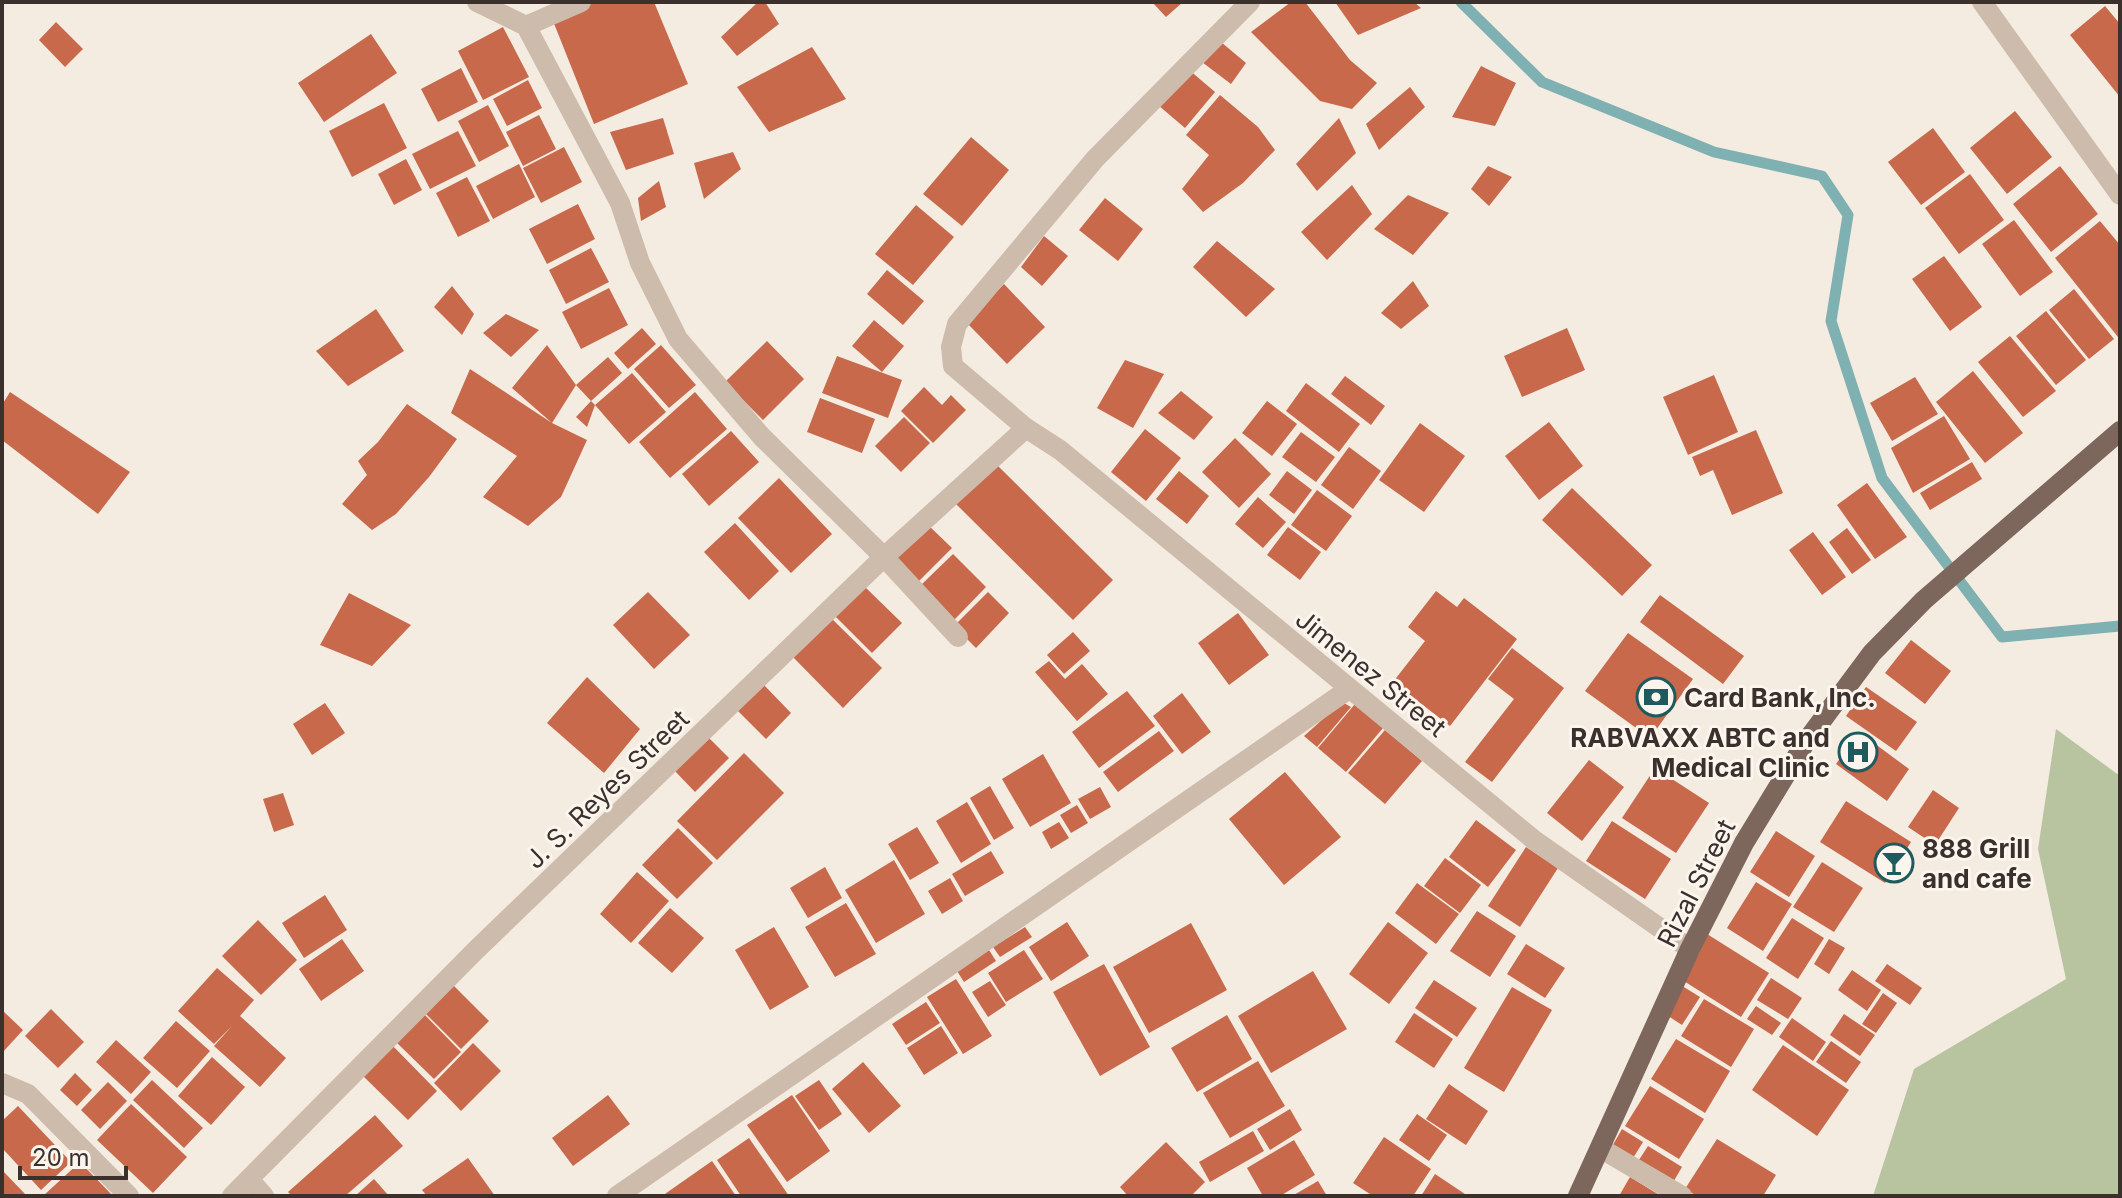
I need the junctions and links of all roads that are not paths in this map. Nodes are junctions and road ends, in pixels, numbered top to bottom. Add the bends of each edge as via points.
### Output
1 (477, 2) edge
2 (581, 2) edge
3 (1250, 2) edge
4 (1982, 2) edge
5 (526, 26) junction
6 (2120, 195) edge
7 (1026, 428) junction
8 (2120, 431) edge
9 (884, 557) junction
10 (958, 637) dead end
11 (1349, 689) junction
12 (1690, 949) junction
13 (2, 1083) edge
14 (1600, 1148) junction
15 (249, 1179) junction
16 (129, 1196) edge
17 (232, 1196) edge
18 (264, 1196) edge
19 (617, 1196) edge
20 (1578, 1196) edge
21 (1682, 1196) edge

1 - 5 street
2 - 5 street
3 - 7 street, Jimenez Street via 1095,159 957,324 953,366
4 - 6 street
5 - 9 street via 620,203 640,263 678,339 762,437
7 - 9 street, J. S. Reyes Street
7 - 11 street, Jimenez Street via 1060,450
8 - 12 main road, Rizal Street via 1924,600 1872,653 1805,743 1744,843
9 - 10 street
9 - 15 street, J. S. Reyes Street via 476,950
11 - 12 street, Jimenez Street via 1534,840
11 - 19 street
12 - 14 main road, Rizal Street
13 - 16 street via 28,1094
14 - 20 main road, Rizal Street
14 - 21 street
15 - 17 street, J. S. Reyes Street
15 - 18 street

